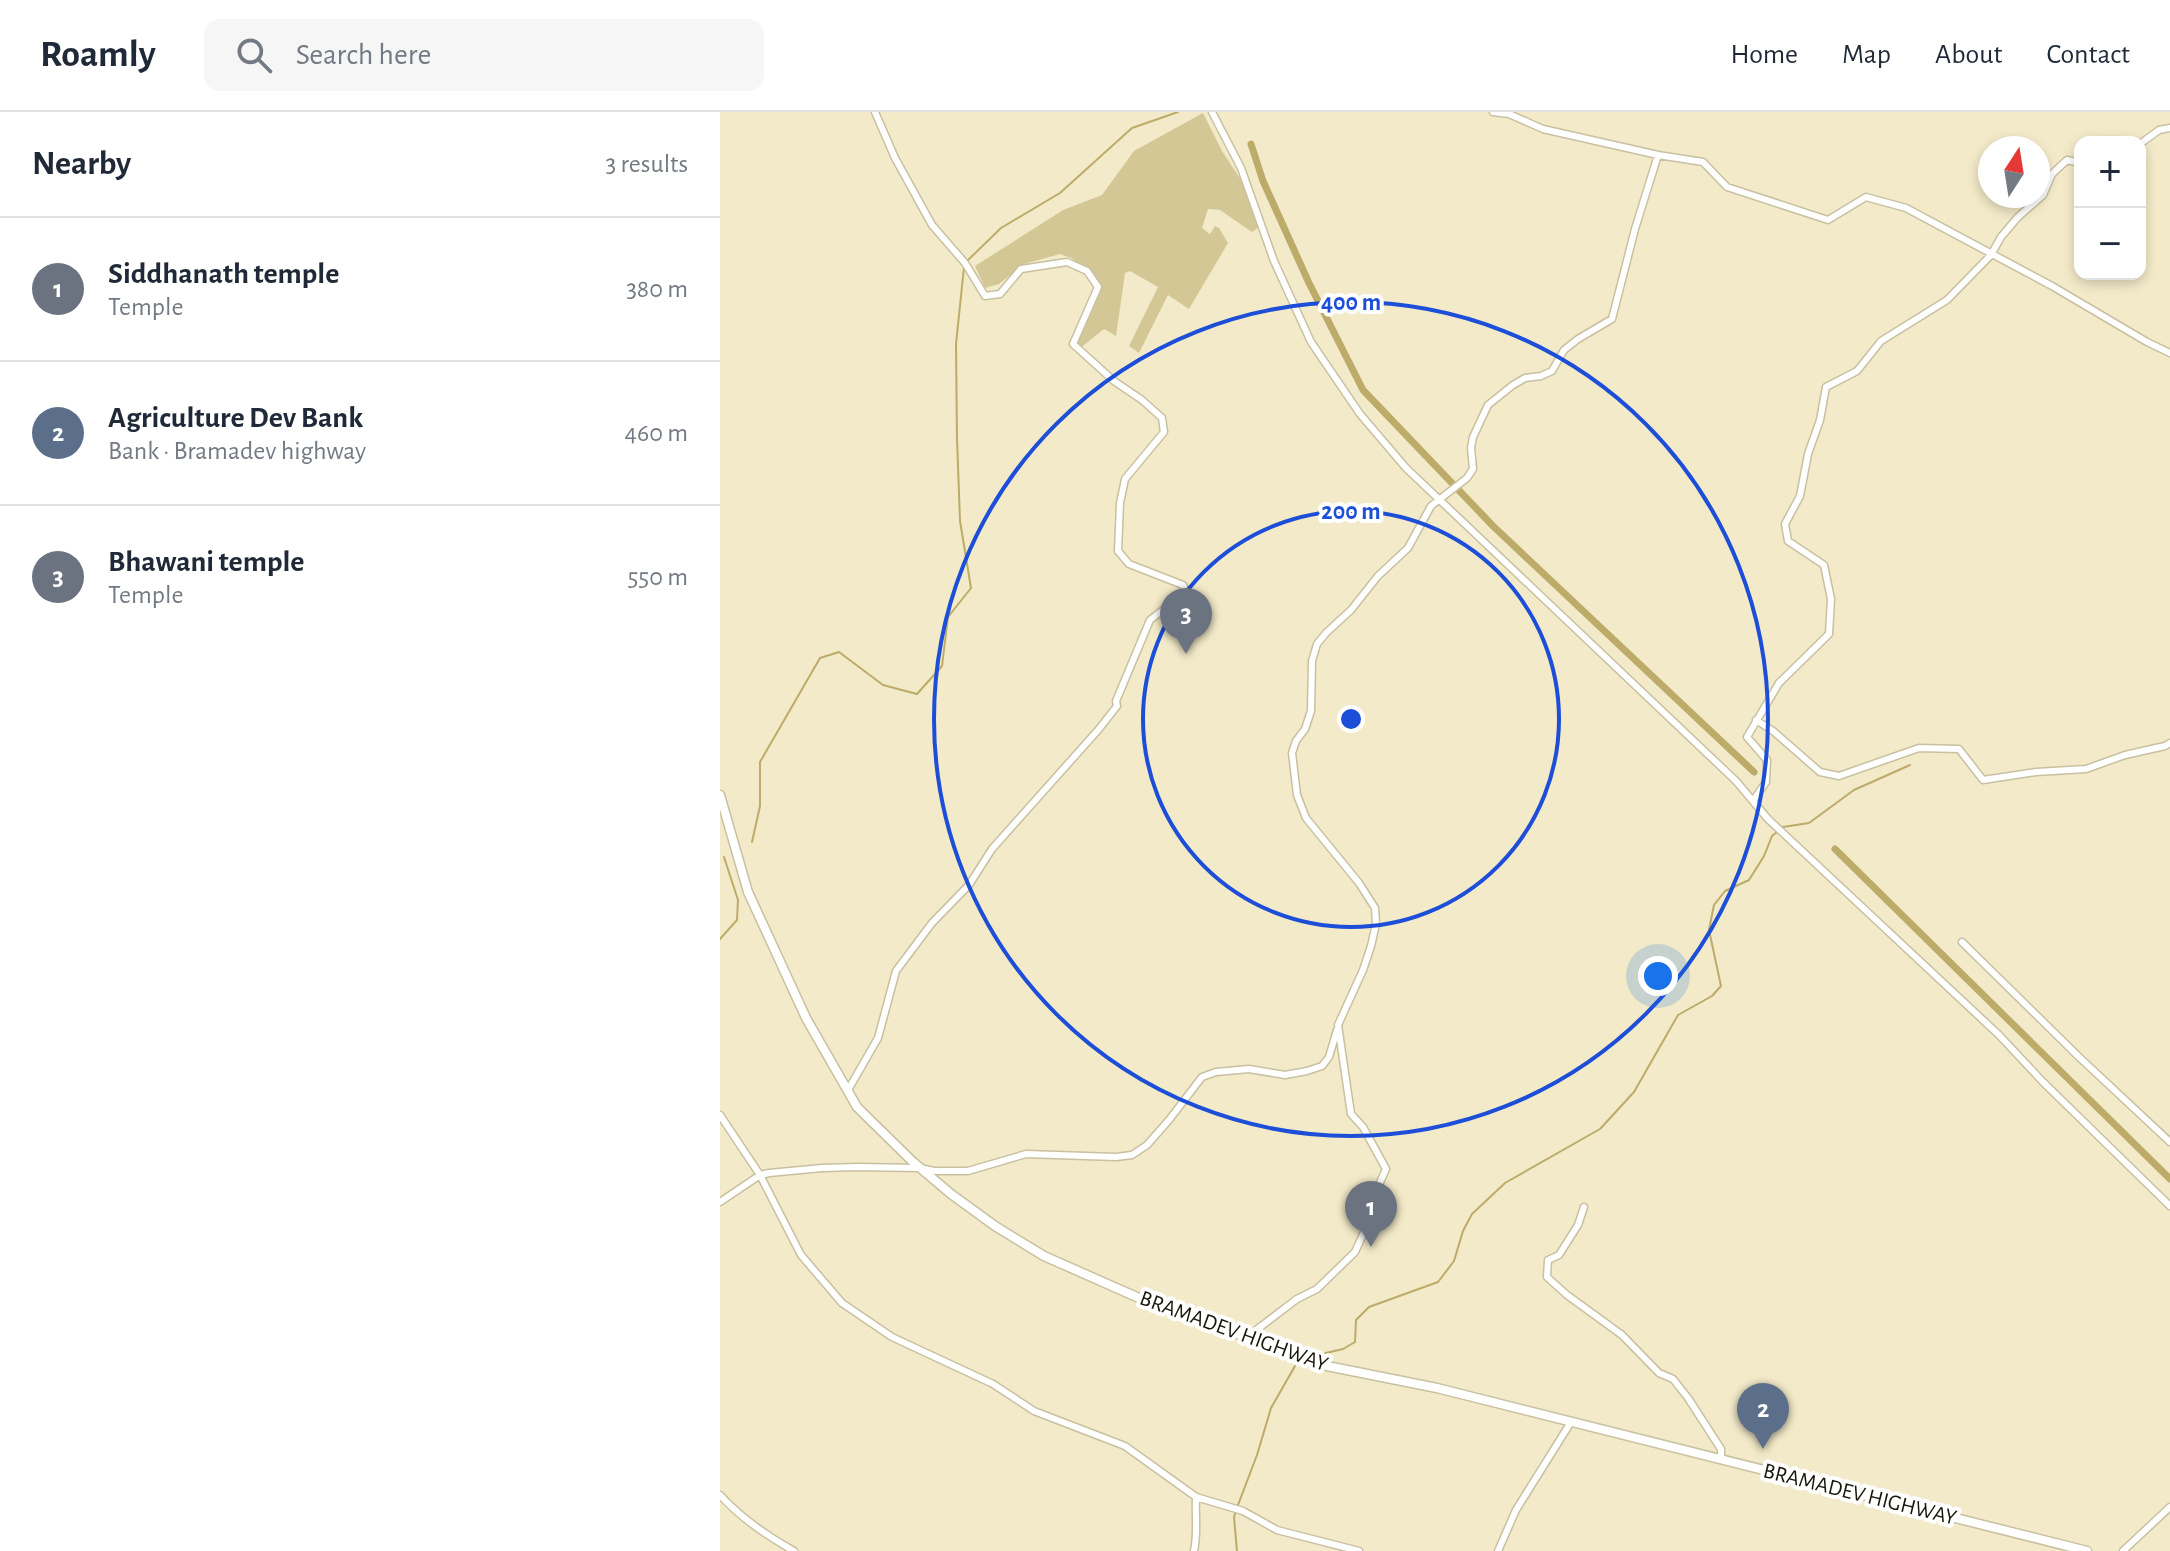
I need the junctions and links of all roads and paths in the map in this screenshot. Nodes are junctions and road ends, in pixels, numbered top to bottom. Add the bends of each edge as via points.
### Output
1 (875, 112) edge
2 (1212, 112) edge
3 (1493, 112) edge
4 (2170, 128) edge
5 (2146, 140) edge
6 (1658, 155) junction
7 (2074, 162) edge
8 (1991, 255) junction
9 (2170, 353) edge
10 (1441, 500) junction
11 (1756, 720) junction
12 (2170, 743) edge
13 (720, 795) edge
14 (1753, 801) junction
15 (1962, 942) dead end
16 (1338, 1025) junction
17 (848, 1090) junction
18 (720, 1115) edge
19 (2170, 1142) edge
20 (920, 1168) junction
21 (760, 1175) junction
22 (720, 1202) edge
23 (2170, 1206) edge
24 (1584, 1207) dead end
25 (1247, 1337) junction
26 (1571, 1422) junction
27 (1721, 1460) junction
28 (720, 1495) edge
29 (1196, 1497) junction
30 (2170, 1507) edge
31 (794, 1551) edge
32 (1194, 1551) edge
33 (1359, 1551) edge
34 (1498, 1551) edge
35 (2087, 1551) edge
36 (2123, 1551) edge

1 - 17 street via 932,225 985,296 1000,294 1021,269 1067,262 1087,271 1098,287 1073,344 1162,418 1164,432 1125,479 1118,551 1129,564 1183,585 1186,592 1150,620 1117,706 992,849 969,885 896,971 878,1038
2 - 10 street via 1241,168 1274,261 1311,342 1360,414
3 - 6 street
4 - 5 street
6 - 8 street via 1703,162 1727,187 1828,220 1866,197 1906,208
6 - 10 street via 1612,319 1564,350 1552,371 1525,378 1488,405 1473,437 1473,469
7 - 8 street via 2067,160 2052,174 2043,195 2001,237
8 - 9 street
8 - 11 street via 1947,300 1881,341 1857,371 1826,387 1800,496 1785,524 1788,541 1824,565 1831,599 1829,634 1779,683
10 - 14 street
10 - 16 street via 1431,506 1408,548 1317,644 1311,711 1292,753 1306,818 1375,908 1371,946
11 - 12 street via 1820,772 1839,776 1919,748 1959,749 1983,780 2086,769
11 - 14 street via 1747,737 1767,760 1766,782
13 - 17 street, BRAMADEV HIGHWAY via 748,892 806,1018
14 - 23 street
15 - 19 street
16 - 20 street via 1322,1066 1285,1075 1249,1069 1202,1077 1147,1145 1132,1155 1026,1154 968,1171
16 - 25 street via 1351,1114 1386,1169 1355,1252 1317,1289
17 - 20 street, BRAMADEV HIGHWAY via 857,1107
18 - 21 street
20 - 21 street via 822,1168
20 - 25 street, BRAMADEV HIGHWAY via 1044,1256
21 - 22 street
21 - 29 street via 801,1255 842,1303 892,1337 993,1384 1034,1411 1125,1446
24 - 27 street via 1559,1255 1548,1260 1547,1277 1622,1335 1659,1373 1673,1379 1721,1449
25 - 26 street, BRAMADEV HIGHWAY via 1322,1365
26 - 27 street, BRAMADEV HIGHWAY
26 - 34 street via 1516,1510
27 - 35 street, BRAMADEV HIGHWAY
28 - 31 street
29 - 32 street
29 - 33 street via 1243,1511 1277,1530
30 - 36 street

